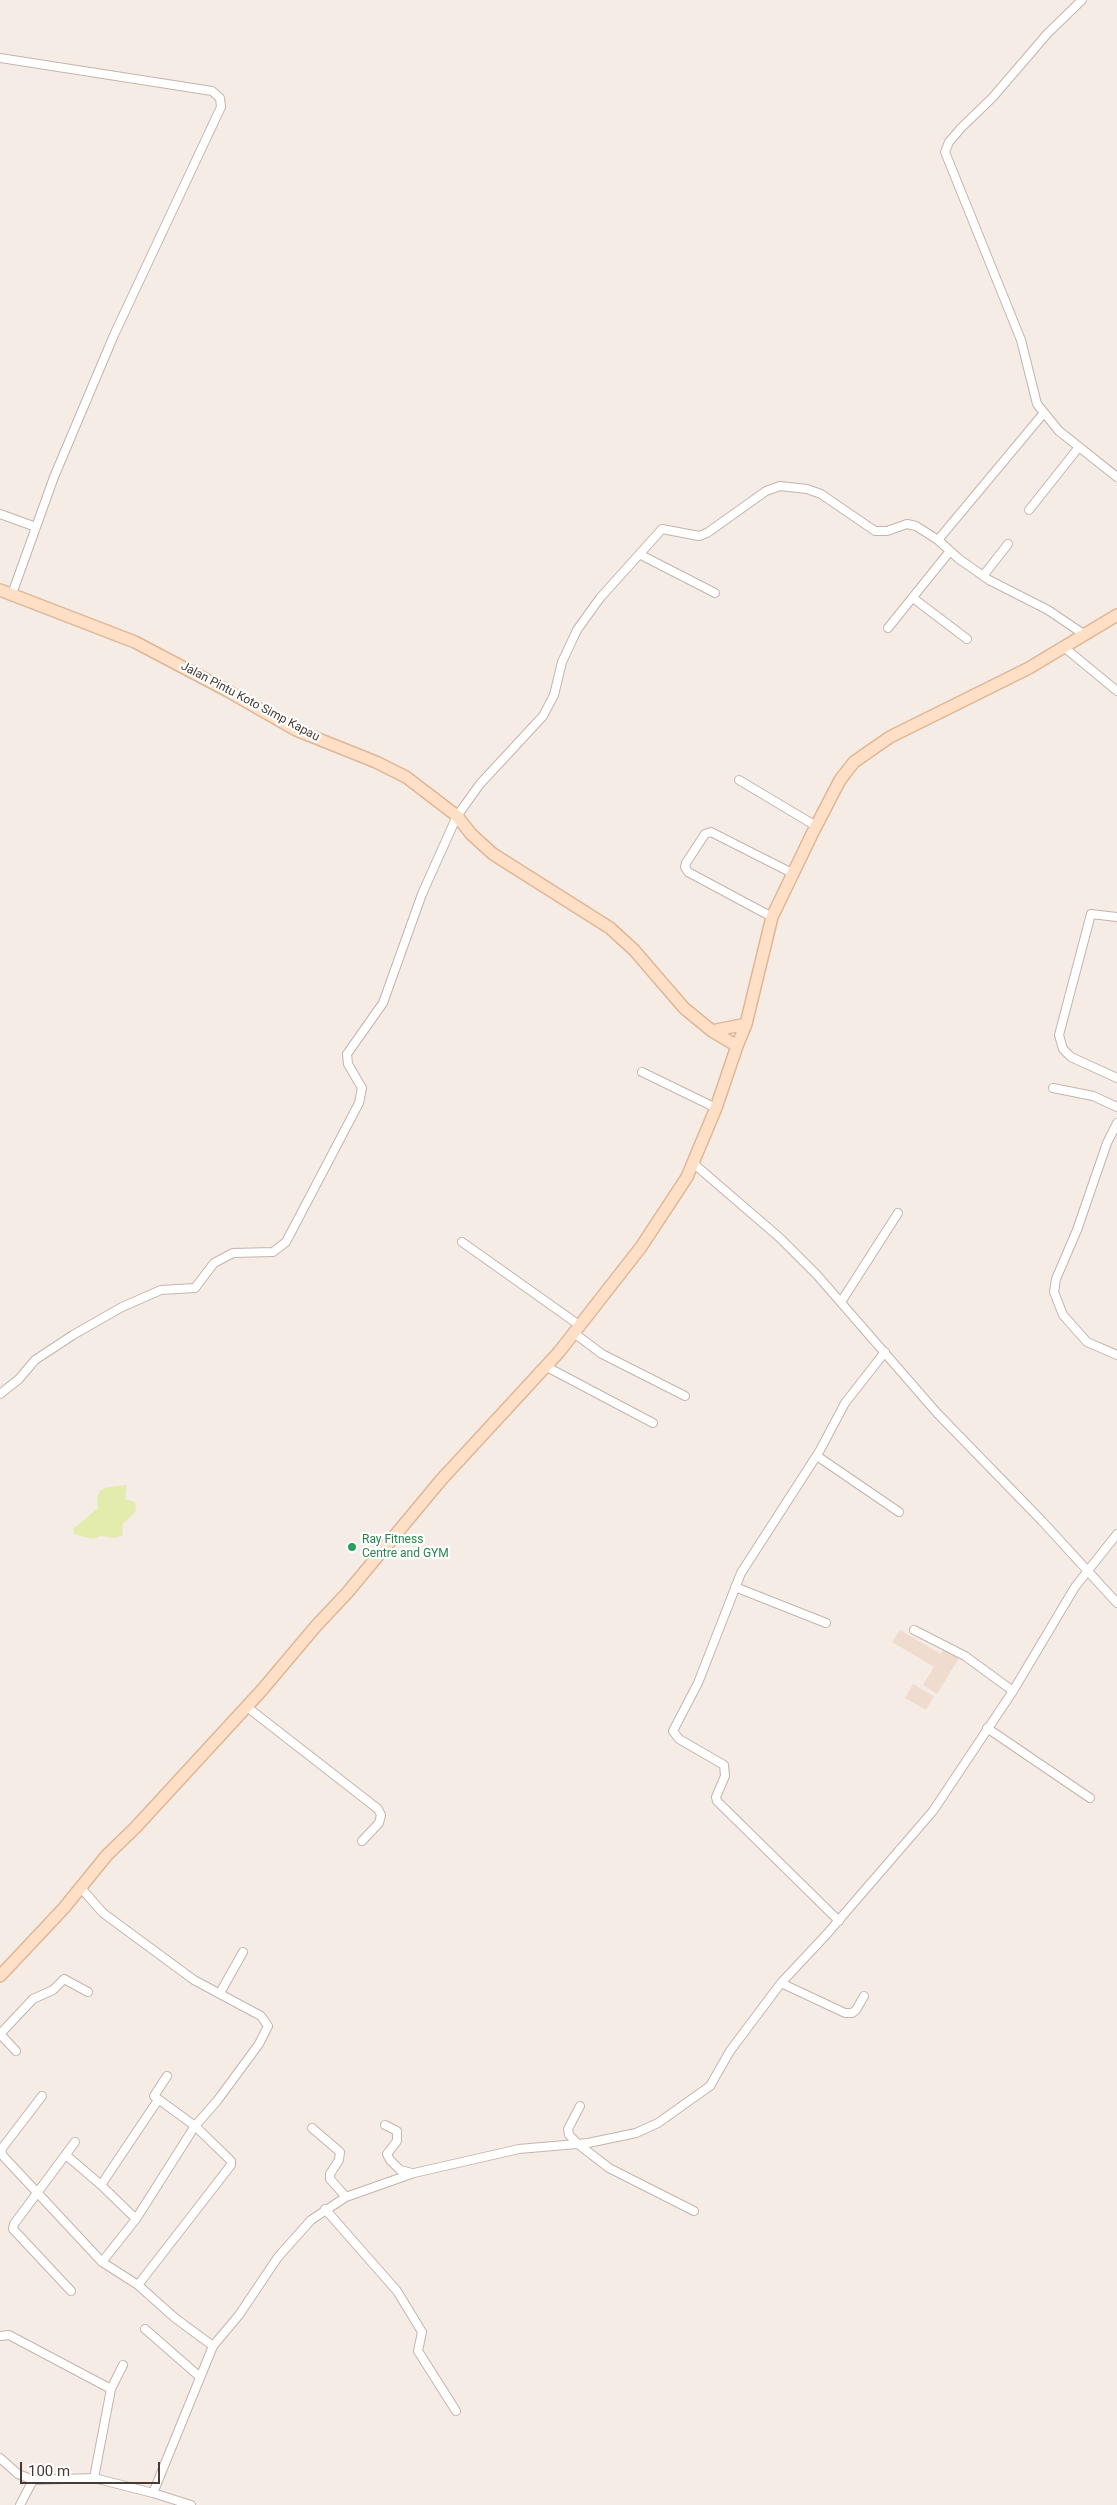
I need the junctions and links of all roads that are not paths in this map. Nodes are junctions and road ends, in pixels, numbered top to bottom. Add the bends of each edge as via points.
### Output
1 (1082, 0) edge
2 (0, 58) edge
3 (1043, 414) junction
4 (1079, 447) junction
5 (1117, 477) edge
6 (1029, 510) dead end
7 (0, 514) edge
8 (36, 527) junction
9 (938, 540) junction
10 (1008, 544) dead end
11 (950, 551) junction
12 (641, 555) junction
13 (982, 576) junction
14 (0, 590) edge
15 (715, 593) dead end
16 (12, 594) junction
17 (913, 598) junction
18 (1117, 615) edge
19 (888, 628) dead end
20 (1085, 635) junction
21 (967, 639) dead end
22 (1065, 648) junction
23 (1117, 691) edge
24 (739, 780) dead end
25 (457, 816) junction
26 (816, 826) junction
27 (794, 874) junction
28 (1117, 917) edge
29 (772, 918) junction
30 (746, 1024) junction
31 (712, 1031) junction
32 (737, 1046) junction
33 (642, 1072) dead end
34 (1117, 1078) edge
35 (1053, 1088) dead end
36 (1117, 1107) edge
37 (716, 1108) junction
38 (1117, 1124) edge
39 (693, 1163) junction
40 (898, 1213) dead end
41 (462, 1242) dead end
42 (841, 1302) junction
43 (577, 1329) junction
44 (885, 1352) junction
45 (1117, 1355) edge
46 (544, 1366) junction
47 (0, 1394) edge
48 (685, 1396) dead end
49 (653, 1423) dead end
50 (816, 1456) junction
51 (899, 1512) dead end
52 (1117, 1534) edge
53 (1087, 1571) junction
54 (735, 1586) junction
55 (1117, 1603) edge
56 (826, 1623) dead end
57 (914, 1630) dead end
58 (1013, 1692) junction
59 (247, 1707) junction
60 (987, 1728) junction
61 (1090, 1798) dead end
62 (362, 1841) dead end
63 (81, 1888) junction
64 (839, 1920) junction
65 (243, 1952) dead end
66 (0, 1976) edge
67 (781, 1983) junction
68 (88, 1992) dead end
69 (220, 1993) junction
70 (864, 1996) dead end
71 (0, 2034) edge
72 (16, 2051) dead end
73 (167, 2076) dead end
74 (42, 2096) dead end
75 (158, 2100) junction
76 (580, 2106) dead end
77 (385, 2125) dead end
78 (195, 2126) junction
79 (312, 2128) dead end
80 (75, 2142) dead end
81 (578, 2144) junction
82 (66, 2155) junction
83 (414, 2173) junction
84 (101, 2185) junction
85 (38, 2191) junction
86 (346, 2197) junction
87 (326, 2209) junction
88 (694, 2211) dead end
89 (136, 2219) junction
90 (102, 2262) junction
91 (138, 2285) junction
92 (71, 2291) dead end
93 (145, 2329) dead end
94 (0, 2336) edge
95 (213, 2346) junction
96 (123, 2365) dead end
97 (200, 2377) junction
98 (111, 2389) junction
99 (456, 2411) dead end
100 (0, 2458) edge
101 (94, 2478) junction
102 (33, 2480) junction
103 (153, 2493) junction
104 (20, 2505) edge
105 (190, 2505) edge

1 - 3 street via 949,142 945,152 1021,340 1037,404
2 - 8 street via 212,91 220,98 221,107 114,335
3 - 4 street
3 - 9 street
4 - 5 street
4 - 6 street
7 - 8 street
8 - 16 street
9 - 11 street
9 - 12 street via 907,524 887,531 875,531 820,494 795,486 780,486 766,491 699,536 662,529
10 - 13 street
11 - 13 street
11 - 17 street
12 - 15 street
12 - 25 street via 600,598 577,630 562,662 554,695 543,716 480,784
13 - 20 street via 1048,610
14 - 16 street, Jalan Pintu Koto Simp Kapau
16 - 25 street, Jalan Pintu Koto Simp Kapau via 135,642 296,730 406,777
17 - 19 street
17 - 21 street
18 - 20 street
20 - 22 street
22 - 23 street
22 - 26 street via 875,745 854,762 840,780
24 - 26 street
25 - 31 street, Jalan Pintu Koto Simp Kapau via 493,854 610,928 634,950 684,1008
25 - 47 street via 422,894 383,1003 347,1054 348,1064 362,1088 359,1102 286,1242 273,1252 233,1253 214,1263 195,1288 161,1290 122,1307 35,1360
26 - 27 street
27 - 29 street
27 - 29 street via 711,832 705,834 686,863 688,872
28 - 34 street via 1091,914 1059,1035 1071,1057
29 - 30 street
30 - 31 street
30 - 32 street
31 - 32 street, Jalan Pintu Koto Simp Kapau
32 - 37 street
33 - 37 street
35 - 36 street via 1093,1096
37 - 39 street
38 - 45 street via 1056,1279 1054,1292 1063,1315 1087,1342
39 - 42 street via 780,1238
39 - 43 street via 666,1212
40 - 42 street
41 - 43 street
42 - 44 street
43 - 46 street
43 - 48 street via 602,1354
44 - 50 street via 845,1404
44 - 53 street via 937,1413
46 - 49 street
46 - 59 street via 441,1480
50 - 51 street
50 - 54 street
52 - 53 street
53 - 55 street
53 - 58 street
54 - 56 street
54 - 64 street via 698,1682 673,1730 679,1739 724,1766 725,1776 717,1801
57 - 58 street via 965,1656
58 - 60 street
59 - 62 street via 378,1809 379,1823
59 - 63 street via 107,1855
60 - 61 street
60 - 64 street via 933,1811
63 - 66 street
63 - 69 street via 103,1914 187,1974
64 - 67 street
65 - 69 street
67 - 70 street via 845,2013 856,2010
67 - 81 street via 730,2051 710,2086 700,2095 658,2124 636,2133
68 - 71 street via 64,1978 53,1990 33,1999
69 - 78 street via 261,2016 268,2026 238,2074
71 - 72 street
73 - 75 street via 154,2096
74 - 85 street via 1,2152
75 - 78 street
75 - 84 street
76 - 81 street via 568,2129 569,2136
77 - 83 street via 397,2131 397,2141 388,2154 390,2160 400,2170
78 - 89 street
78 - 91 street via 231,2165
79 - 86 street via 340,2152 330,2179
80 - 82 street
81 - 83 street via 519,2149
81 - 88 street via 609,2168
82 - 84 street
82 - 85 street
83 - 86 street
84 - 89 street
85 - 90 street
85 - 92 street via 13,2229
86 - 87 street
87 - 95 street via 290,2242 239,2316
87 - 99 street via 391,2283 406,2306 422,2332 418,2351
89 - 90 street
90 - 91 street
91 - 95 street
93 - 97 street
94 - 98 street via 9,2335
95 - 97 street
96 - 98 street
97 - 103 street
98 - 101 street
100 - 102 street via 18,2474
101 - 102 street
101 - 103 street
102 - 104 street
103 - 105 street

